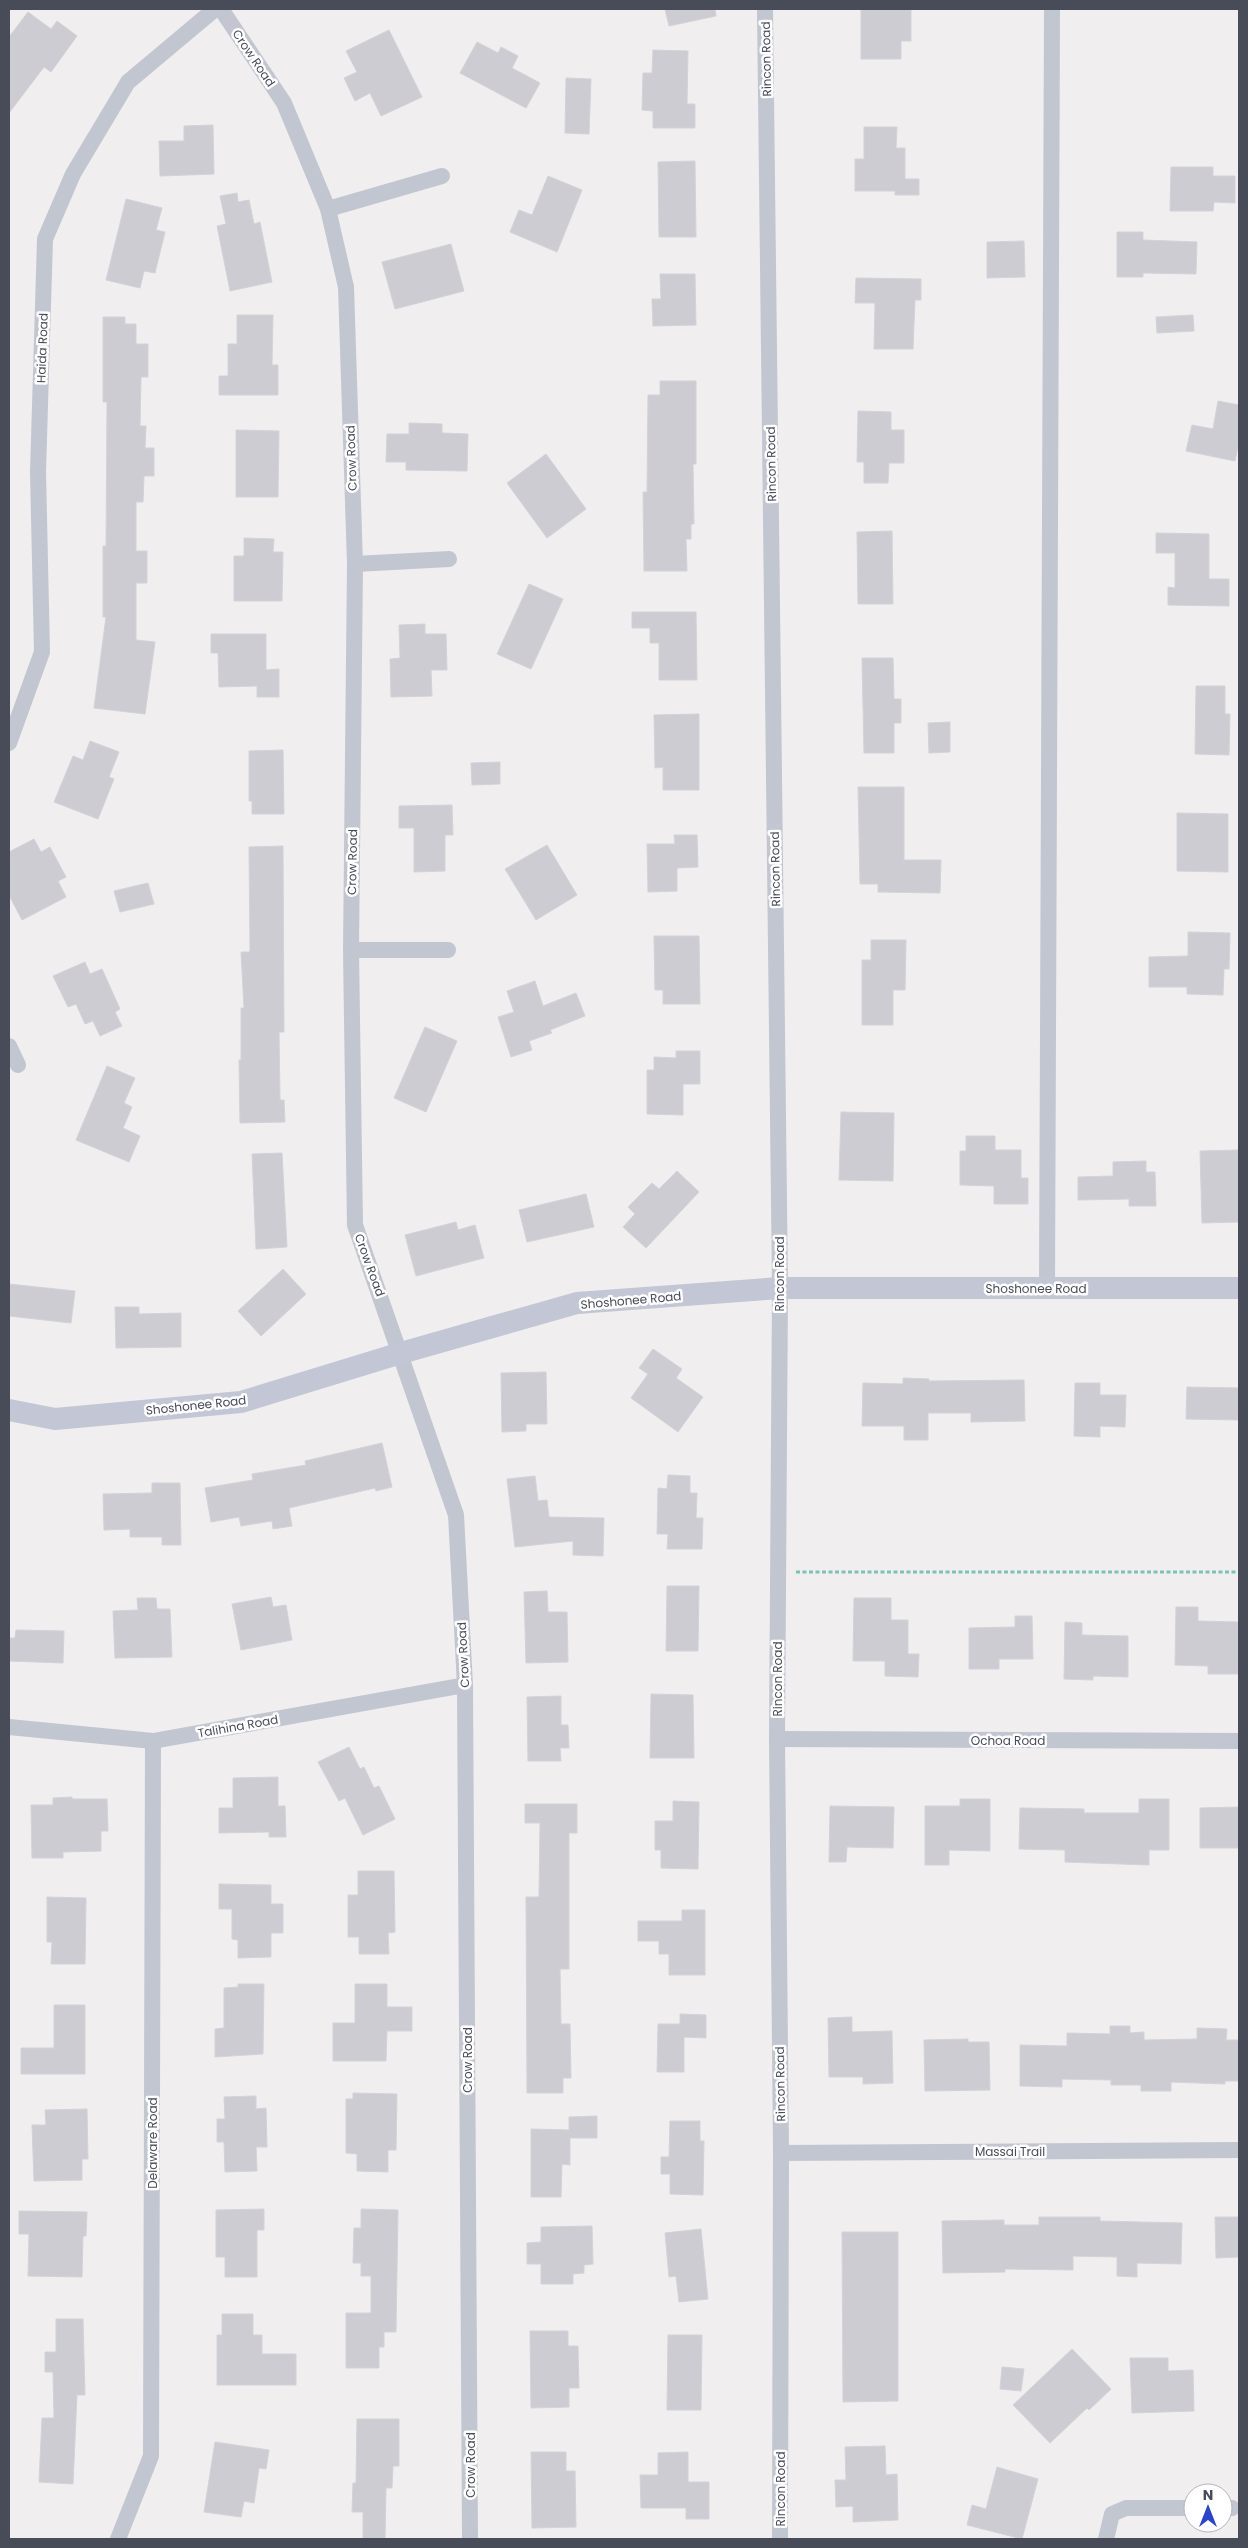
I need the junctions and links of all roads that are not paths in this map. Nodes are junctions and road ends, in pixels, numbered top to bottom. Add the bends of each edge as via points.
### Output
1 (215, 9) edge
2 (221, 9) edge
3 (766, 9) edge
4 (1052, 9) edge
5 (442, 176) dead end
6 (328, 209) junction
7 (448, 559) dead end
8 (355, 564) junction
9 (9, 743) edge
10 (351, 950) junction
11 (448, 950) dead end
12 (9, 1046) edge
13 (18, 1066) dead end
14 (780, 1288) junction
15 (1047, 1288) junction
16 (1239, 1288) edge
17 (402, 1353) junction
18 (9, 1410) edge
19 (465, 1685) junction
20 (9, 1727) edge
21 (777, 1739) junction
22 (153, 1741) junction
23 (1239, 1741) edge
24 (1239, 2150) edge
25 (781, 2153) junction
26 (1183, 2508) edge
27 (118, 2539) edge
28 (470, 2539) edge
29 (780, 2539) edge
30 (1106, 2539) edge

1 - 9 street, Haida Road via 128,82 73,174 45,239 38,472 42,652
2 - 6 street, Crow Road via 284,103
3 - 14 street, Rincon Road
4 - 15 street
5 - 6 street
6 - 8 street, Crow Road via 346,287
7 - 8 street
8 - 10 street, Crow Road
10 - 11 street
10 - 17 street, Crow Road via 356,1225
12 - 13 street
14 - 15 street, Shoshonee Road
14 - 17 street, Shoshonee Road via 577,1304
14 - 21 street, Rincon Road
15 - 16 street, Shoshonee Road
17 - 18 street, Shoshonee Road via 241,1402 55,1419
17 - 19 street, Crow Road via 456,1515
19 - 22 street, Talihina Road
19 - 28 street, Crow Road
20 - 22 street, Talihina Road
21 - 23 street, Ochoa Road
21 - 25 street, Rincon Road
22 - 27 street, Delaware Road via 151,2456
24 - 25 street, Massai Trail
25 - 29 street, Rincon Road
26 - 30 street via 1126,2508 1112,2514

